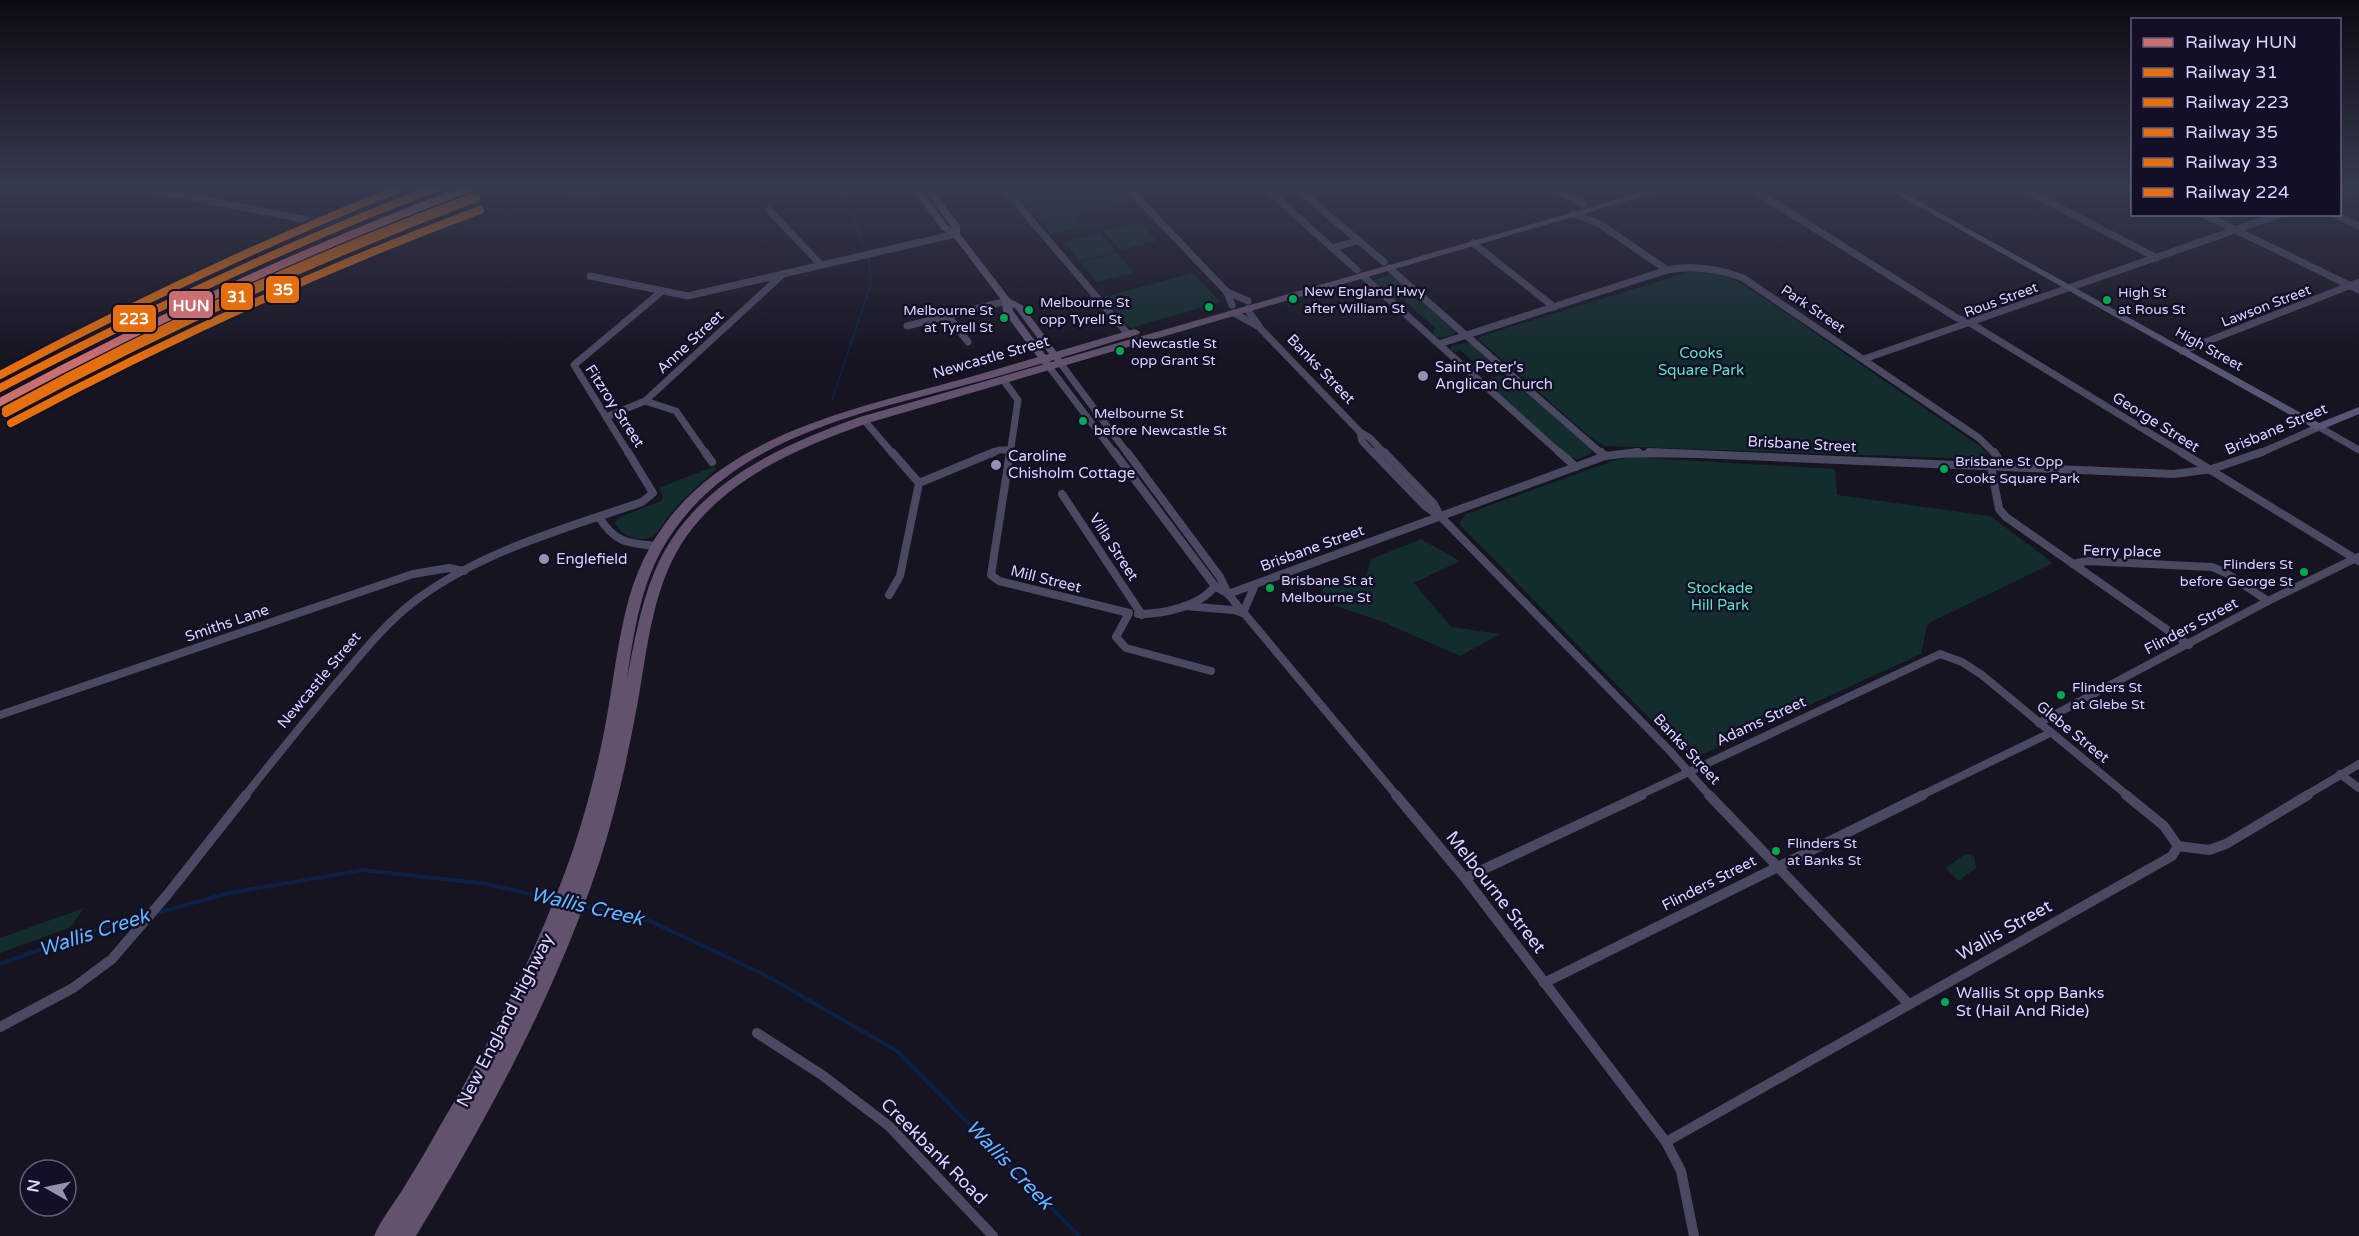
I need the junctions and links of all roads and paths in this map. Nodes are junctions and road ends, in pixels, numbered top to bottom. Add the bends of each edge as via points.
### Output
1 (802, 245) edge
2 (909, 245) edge
3 (964, 245) edge
4 (1052, 245) edge
5 (1182, 245) edge
6 (1328, 245) edge
7 (1344, 245) edge
8 (1361, 245) edge
9 (1452, 245) edge
10 (1466, 245) edge
11 (1475, 245) edge
12 (1630, 245) edge
13 (1840, 245) edge
14 (1992, 245) edge
15 (2131, 245) edge
16 (2196, 245) edge
17 (2264, 245) edge
18 (1332, 248) junction
19 (2157, 258) junction
20 (821, 265) junction
21 (1386, 265) junction
22 (1667, 270) junction
23 (1360, 273) junction
24 (784, 274) junction
25 (590, 276) dead end
26 (2359, 282) edge
27 (2349, 286) junction
28 (2070, 288) junction
29 (2359, 290) edge
30 (661, 292) junction
31 (1227, 292) junction
32 (1007, 301) junction
33 (1247, 305) junction
34 (1554, 307) junction
35 (1233, 309) junction
36 (948, 316) junction
37 (1970, 324) junction
38 (907, 326) dead end
39 (1259, 327) junction
40 (1128, 334) junction
41 (1467, 336) junction
42 (968, 342) dead end
43 (1439, 344) junction
44 (2182, 351) junction
45 (1864, 359) junction
46 (1052, 362) junction
47 (1004, 381) junction
48 (645, 401) junction
49 (2359, 410) edge
50 (862, 416) junction
51 (606, 417) junction
52 (2319, 427) junction
53 (1011, 450) junction
54 (2359, 450) edge
55 (1605, 456) junction
56 (712, 462) dead end
57 (1576, 467) junction
58 (1991, 467) junction
59 (2004, 467) junction
60 (2210, 470) junction
61 (919, 483) junction
62 (1062, 494) dead end
63 (649, 497) joint
64 (599, 517) junction
65 (1441, 517) junction
66 (656, 546) junction
67 (673, 548) junction
68 (2358, 559) edge
69 (2073, 564) junction
70 (464, 571) junction
71 (1255, 585) junction
72 (1215, 586) junction
73 (1228, 594) junction
74 (889, 595) dead end
75 (2268, 601) junction
76 (1184, 606) junction
77 (1243, 613) junction
78 (1129, 614) junction
79 (1142, 615) junction
80 (2189, 645) junction
81 (1940, 654) joint
82 (1211, 671) dead end
83 (0, 715) edge
84 (2039, 723) junction
85 (2050, 733) junction
86 (2359, 764) edge
87 (1687, 772) junction
88 (2340, 774) junction
89 (2359, 788) edge
90 (2178, 846) junction
91 (584, 859) junction
92 (1777, 866) junction
93 (1465, 878) junction
94 (557, 934) junction
95 (1544, 983) junction
96 (1908, 1003) junction
97 (0, 1027) edge
98 (757, 1033) dead end
99 (1666, 1142) junction
100 (384, 1236) edge
101 (405, 1236) edge
102 (993, 1236) edge
103 (1694, 1236) edge

1 - 20 street
2 - 20 street
3 - 32 main road, Melbourne Street
4 - 40 street
5 - 31 street
6 - 18 street
7 - 18 street
8 - 21 street
9 - 21 highway, Newcastle Street
10 - 21 highway, Newcastle Street
11 - 34 street
12 - 22 street
13 - 37 street, George Street
14 - 28 main road, High Street
15 - 19 street
16 - 19 street, Rous Street
17 - 27 street
18 - 23 street
19 - 28 street, Rous Street
20 - 24 street
21 - 23 highway, Newcastle Street
21 - 41 street
22 - 34 street, Park Street
22 - 45 street, Park Street via 1703,266 1743,278
23 - 33 highway, Newcastle Street
23 - 43 street
24 - 30 street via 688,296
24 - 48 street, Anne Street
25 - 30 street
26 - 27 street, Lawson Street
27 - 29 street
27 - 44 street, Lawson Street
28 - 37 street, Rous Street
28 - 44 main road, High Street
30 - 51 street, Fitzroy Street via 573,365
31 - 33 street
31 - 35 street
32 - 36 street
32 - 46 main road, Melbourne Street via 1008,311
33 - 35 highway, Newcastle Street
33 - 39 street, Banks Street
34 - 41 street, Park Street
35 - 39 street, Banks Street
35 - 40 highway, Newcastle Street
35 - 46 highway, Newcastle Street
36 - 38 street
36 - 42 street
37 - 45 street, Rous Street
37 - 60 street, George Street
39 - 65 street, Banks Street via 1360,432 1362,441 1425,506
40 - 46 highway, Newcastle Street
41 - 43 street, Park Street
41 - 55 street
43 - 57 street
44 - 52 main road, High Street
45 - 59 street, Park Street via 1979,438
46 - 47 highway, Newcastle Street
46 - 50 highway, Newcastle Street
46 - 72 street, Melbourne Street
46 - 73 street, Melbourne Street via 1220,577
47 - 50 highway, Newcastle Street
47 - 53 street, Mill Street via 1018,400
48 - 51 street, Anne Street
48 - 56 street via 676,411
49 - 52 main road, Brisbane Street
50 - 61 street
50 - 66 highway, Newcastle Street via 768,446 733,467 697,495
50 - 67 highway, Newcastle Street via 751,469 699,512
51 - 63 street, Fitzroy Street via 653,491
52 - 54 street, High Street
52 - 60 street, Brisbane Street via 2236,463
53 - 61 street via 999,450
53 - 78 street, Mill Street via 991,575 999,582
55 - 57 street, Brisbane Street
55 - 58 street, Brisbane Street via 1651,452
57 - 65 street, Brisbane Street
58 - 59 street, Brisbane Street
58 - 69 street via 1999,509 2006,518
59 - 60 street, Brisbane Street via 2162,474
60 - 68 street, George Street
61 - 74 street via 900,576
62 - 79 street, Villa Street
63 - 64 street, Newcastle Street
64 - 66 street via 613,537
64 - 70 street, Newcastle Street
65 - 71 street, Brisbane Street
65 - 87 street, Banks Street
66 - 67 highway
66 - 91 highway, New England Highway via 633,601
67 - 91 highway, New England Highway via 661,571 646,621 623,738
68 - 75 street, Flinders Street
69 - 75 street, Ferry place via 2087,561 2212,567
69 - 80 street
70 - 83 street, Smiths Lane via 449,568 413,574
70 - 97 street, Newcastle Street via 417,600 374,639 126,944 96,974
71 - 73 street, Brisbane Street
71 - 77 street, Brisbane Street
72 - 73 street, Melbourne Street
72 - 76 street via 1208,596
73 - 77 street, Melbourne Street
75 - 80 street, Flinders Street
76 - 77 street
76 - 79 street
77 - 93 street, Melbourne Street
78 - 79 street
78 - 82 street via 1116,637 1126,648
80 - 84 street, Flinders Street
81 - 84 street, Glebe Street via 1966,664
81 - 87 street, Adams Street
84 - 85 street, Glebe Street
85 - 90 street, Glebe Street via 2164,826
85 - 92 street, Flinders Street
86 - 88 street
87 - 92 street, Banks Street
87 - 93 street, Adams Street
88 - 89 street
88 - 90 street via 2226,844 2210,850
90 - 96 street, Wallis Street via 2172,856
91 - 94 highway, New England Highway
92 - 95 street, Flinders Street
92 - 96 street, Banks Street
93 - 95 street, Melbourne Street
94 - 100 highway, New England Highway via 448,1132
94 - 101 highway, New England Highway via 530,1011 481,1108
95 - 99 street, Melbourne Street
96 - 99 street, Wallis Street
98 - 102 street, Creekbank Road via 822,1075 888,1126
99 - 103 street, Melbourne Street via 1681,1171

